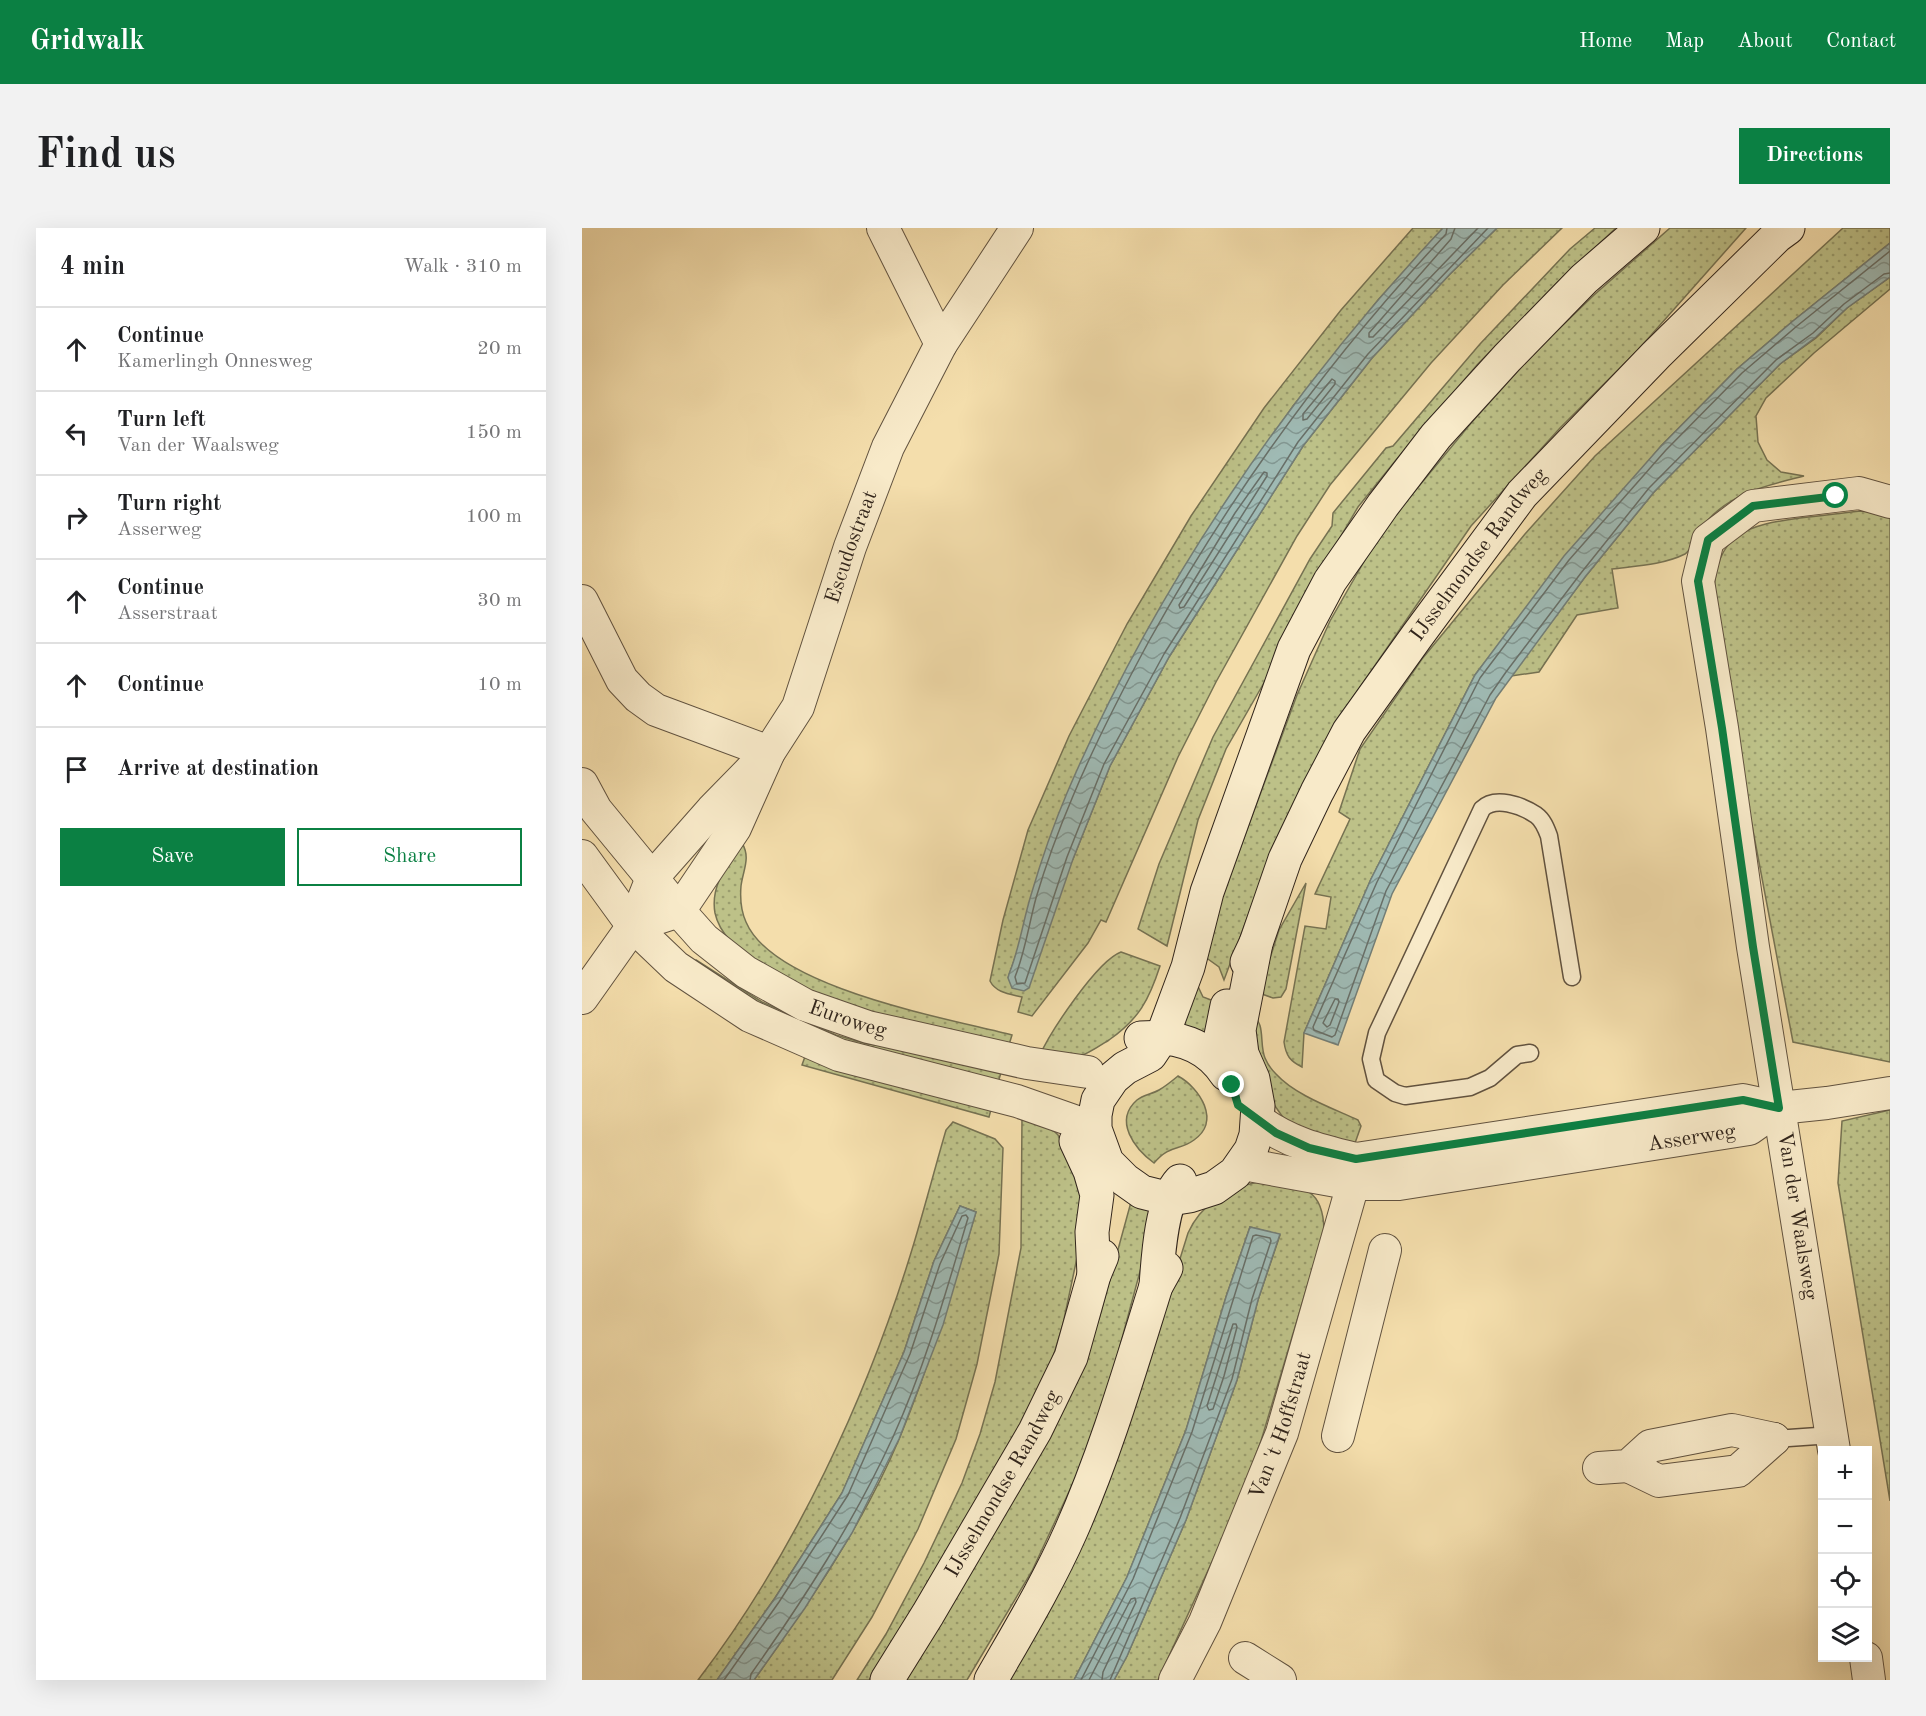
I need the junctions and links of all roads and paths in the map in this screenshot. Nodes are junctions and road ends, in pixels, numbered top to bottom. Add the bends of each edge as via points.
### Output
1 (883, 228) edge
2 (1017, 228) edge
3 (1643, 228) edge
4 (1788, 228) edge
5 (941, 344) junction
6 (1890, 502) edge
7 (582, 601) edge
8 (769, 752) junction
9 (582, 784) edge
10 (582, 856) edge
11 (652, 878) junction
12 (679, 911) junction
13 (633, 926) junction
14 (1572, 978) dead end
15 (582, 998) edge
16 (1152, 1037) junction
17 (1530, 1053) dead end
18 (1229, 1057) junction
19 (1088, 1072) junction
20 (1890, 1093) edge
21 (1779, 1108) junction
22 (1248, 1112) junction
23 (1084, 1125) junction
24 (1243, 1164) junction
25 (1355, 1171) junction
26 (1110, 1182) junction
27 (1180, 1197) junction
28 (1385, 1250) dead end
29 (1338, 1436) dead end
30 (1774, 1439) joint
31 (1833, 1443) edge
32 (1613, 1467) dead end
33 (1245, 1658) dead end
34 (1867, 1662) edge
35 (887, 1680) edge
36 (991, 1680) edge
37 (1175, 1680) edge
38 (1280, 1680) edge
39 (1869, 1680) edge

1 - 5 street
2 - 5 street, Escudostraat
3 - 16 main road via 1584,279 1436,436 1330,581 1294,649 1207,892 1188,966
4 - 18 main road, IJsselmondse Randweg via 1656,355 1515,504 1349,732 1285,859 1256,943 1239,1029
5 - 8 street, Escudostraat via 888,447 850,547 798,707
6 - 21 street, Van der Waalsweg via 1859,493 1753,506 1708,540 1698,581
7 - 8 street via 622,680 638,697 656,710
8 - 11 street, Escudostraat
8 - 12 street, Escudostraat via 735,828
9 - 11 street, Euroweg via 596,810
10 - 13 street, Euroweg
11 - 12 street, Euroweg
11 - 13 street
12 - 13 street
12 - 19 street, Euroweg via 704,939 747,972 805,1005 868,1027 1027,1063
13 - 15 street
13 - 23 street, Euroweg via 676,967 750,1016 839,1055 1017,1101
14 - 17 lane via 1544,824 1536,815 1507,803 1487,803 1377,1033 1372,1070 1376,1080 1395,1094 1420,1095 1470,1087 1517,1055
16 - 18 main road via 1186,1041 1206,1052
16 - 19 main road via 1129,1041 1114,1049
16 - 23 main road via 1150,1055 1113,1078 1098,1100 1095,1115
18 - 22 main road, IJsselmondse Randweg via 1253,1079 1258,1106
19 - 23 main road via 1080,1091
20 - 21 street
21 - 25 street, Asserweg via 1749,1130 1399,1184
21 - 31 street, Van der Waalsweg
22 - 24 main road via 1256,1135
22 - 25 street via 1276,1133
22 - 27 main road via 1237,1125 1230,1148 1217,1163 1176,1186
23 - 26 main road via 1107,1162
24 - 25 street
24 - 27 main road via 1214,1188
25 - 37 street, Van 't Hoffstraat via 1282,1433 1205,1622
26 - 27 main road via 1142,1192
26 - 35 main road, IJsselmondse Randweg via 1110,1239 1094,1275 1071,1357 1035,1431
27 - 36 main road via 1174,1252 1156,1286 1111,1432 1071,1532
28 - 29 street
30 - 31 lane
30 - 32 street via 1738,1471 1659,1481
33 - 38 street
34 - 39 street

